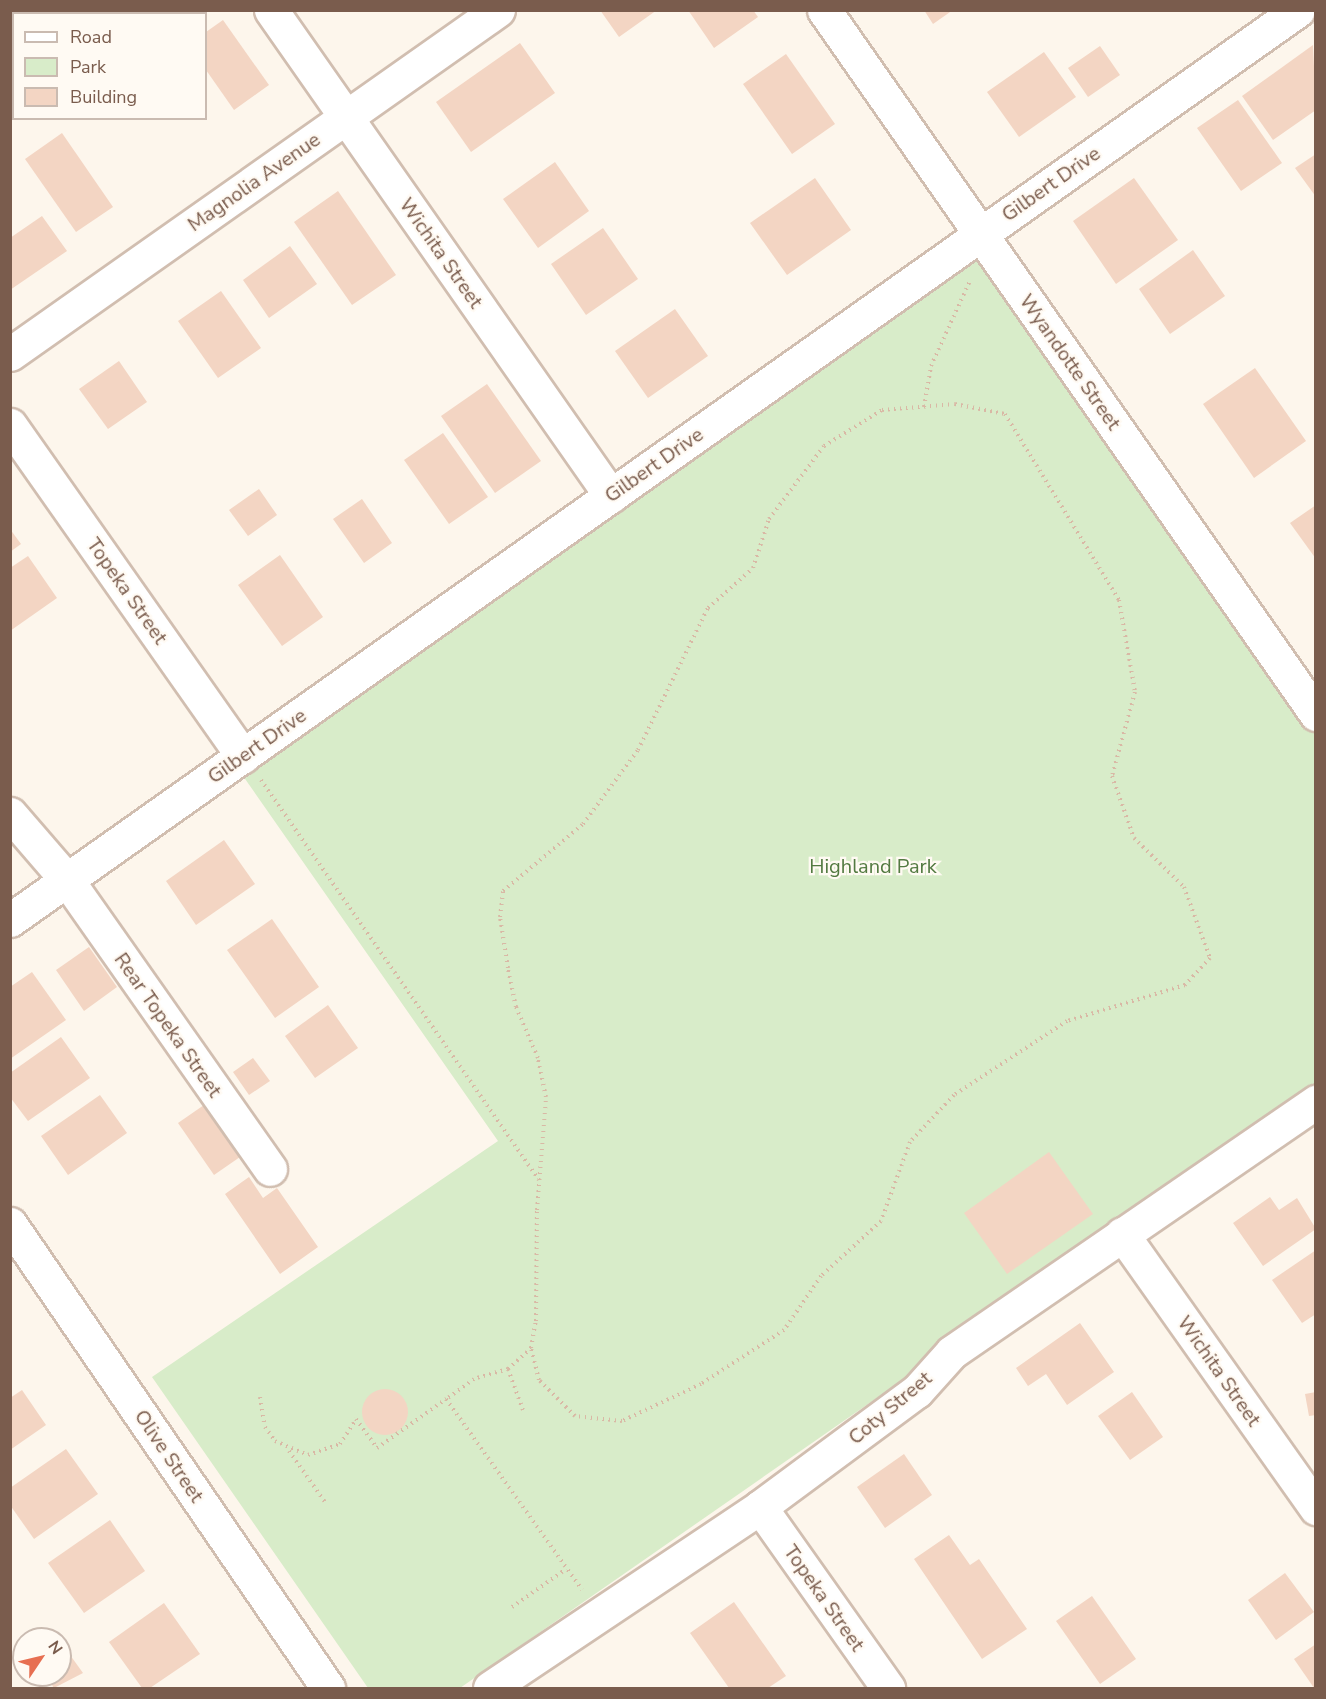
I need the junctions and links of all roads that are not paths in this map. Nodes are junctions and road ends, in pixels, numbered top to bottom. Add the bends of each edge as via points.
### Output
1 (271, 10) edge
2 (498, 10) edge
3 (824, 10) edge
4 (1298, 10) edge
5 (346, 117) junction
6 (981, 234) junction
7 (10, 354) edge
8 (10, 425) edge
9 (611, 496) junction
10 (1316, 714) edge
11 (249, 765) junction
12 (10, 814) edge
13 (67, 880) junction
14 (10, 920) edge
15 (1316, 1102) edge
16 (270, 1169) dead end
17 (10, 1224) edge
18 (1122, 1234) junction
19 (760, 1507) junction
20 (1316, 1508) edge
21 (328, 1689) edge
22 (490, 1689) edge
23 (888, 1689) edge

1 - 5 street, Wichita Street
2 - 5 street, Magnolia Avenue
3 - 6 street, Wyandotte Street
4 - 6 street, Gilbert Drive
5 - 7 street, Magnolia Avenue
5 - 9 street, Wichita Street
6 - 9 street, Gilbert Drive
6 - 10 street, Wyandotte Street
8 - 11 street, Topeka Street
9 - 11 street, Gilbert Drive
11 - 13 street, Gilbert Drive
12 - 13 street, Rear Topeka Street
13 - 14 street, Gilbert Drive
13 - 16 street, Rear Topeka Street
15 - 18 street, Coty Street
17 - 21 street, Olive Street
18 - 19 street, Coty Street via 952,1352 917,1391
18 - 20 street, Wichita Street
19 - 22 street, Coty Street
19 - 23 street, Topeka Street

